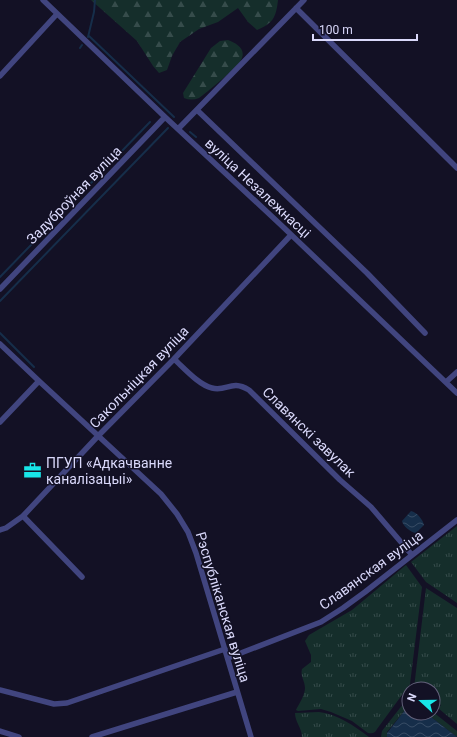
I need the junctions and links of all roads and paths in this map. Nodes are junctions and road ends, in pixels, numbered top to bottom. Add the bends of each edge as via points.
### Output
1 (43, 0) edge
2 (304, 0) edge
3 (296, 8) junction
4 (57, 14) junction
5 (0, 76) edge
6 (197, 110) junction
7 (165, 117) junction
8 (178, 129) junction
9 (457, 168) edge
10 (291, 235) junction
11 (0, 289) edge
12 (425, 333) dead end
13 (0, 344) edge
14 (174, 359) junction
15 (457, 372) edge
16 (39, 381) junction
17 (446, 382) junction
18 (457, 393) edge
19 (0, 422) edge
20 (98, 436) junction
21 (23, 516) junction
22 (457, 520) edge
23 (0, 530) edge
24 (412, 555) junction
25 (82, 577) dead end
26 (225, 649) junction
27 (228, 658) junction
28 (0, 690) edge
29 (237, 692) junction
30 (0, 731) edge
31 (19, 737) edge
32 (92, 737) edge
33 (251, 737) edge

1 - 4 street, вуліца Незалежнасці
2 - 3 street
3 - 6 street
3 - 9 street
4 - 5 street
4 - 7 street, вуліца Незалежнасці
6 - 8 street
6 - 12 street, вуліца Незалежнасці via 367,273
7 - 8 street, вуліца Незалежнасці
7 - 11 street, Задуброўная вуліца
8 - 10 street, вуліца Незалежнасці
10 - 14 street, Сакольніцкая вуліца
10 - 17 street, вуліца Незалежнасці
13 - 16 street, Рэспубліканская вуліца
14 - 20 street, Сакольніцкая вуліца
14 - 24 street, Славянскі завулак via 202,383 212,388 219,389 236,384 249,390 371,507
15 - 17 street
16 - 19 street
16 - 20 street, Рэспубліканская вуліца
17 - 18 street, вуліца Незалежнасці
20 - 21 street, Сакольніцкая вуліца
20 - 26 street, Рэспубліканская вуліца via 161,494 188,532
21 - 23 street, Сакольніцкая вуліца
21 - 25 street
22 - 24 street, Славянская вуліца
24 - 27 street, Славянская вуліца via 366,592 321,622
26 - 27 street, Рэспубліканская вуліца
26 - 28 street via 67,703 54,704
27 - 29 street, Рэспубліканская вуліца
29 - 32 street
29 - 33 street, Рэспубліканская вуліца
30 - 31 street

